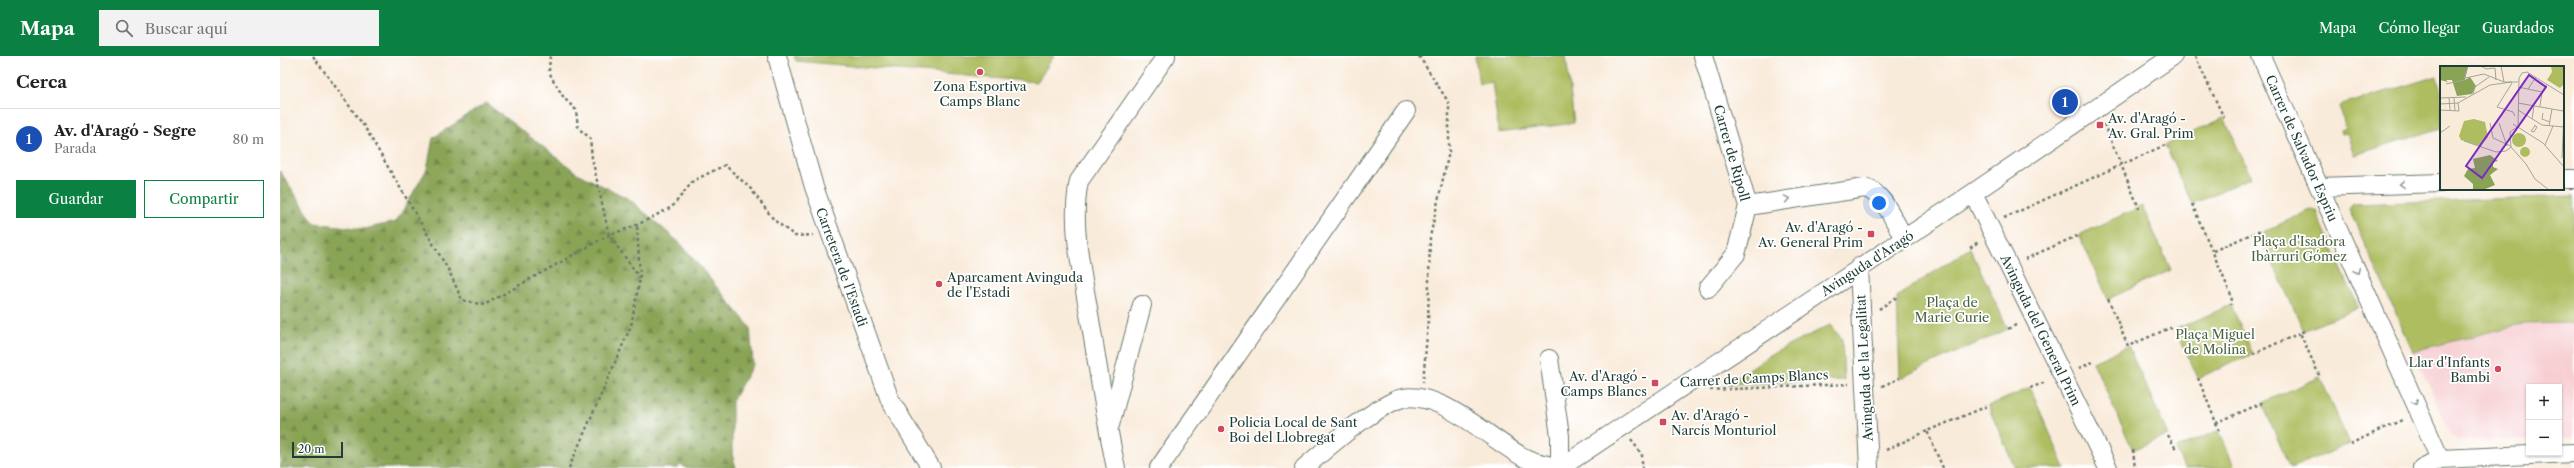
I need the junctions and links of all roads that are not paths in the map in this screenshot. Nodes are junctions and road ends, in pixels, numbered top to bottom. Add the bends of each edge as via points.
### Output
1 (777, 56) edge
2 (1166, 56) edge
3 (1703, 56) edge
4 (2173, 56) edge
5 (2261, 56) edge
6 (1406, 111) dead end
7 (2440, 183) edge
8 (2319, 187) junction
9 (1973, 193) junction
10 (1748, 206) junction
11 (1904, 238) junction
12 (1859, 267) junction
13 (1708, 288) dead end
14 (1142, 305) dead end
15 (1549, 359) dead end
16 (1108, 432) junction
17 (2574, 453) edge
18 (2440, 459) junction
19 (1869, 463) edge
20 (931, 468) edge
21 (1116, 468) edge
22 (1159, 468) edge
23 (1304, 468) edge
24 (1560, 468) edge
25 (2108, 468) edge
26 (2422, 468) edge

1 - 20 street, Carretera de l'Estadi via 829,233 890,400
2 - 16 street via 1079,181 1076,196 1079,251
3 - 10 street, Carrer de Ripoll
4 - 9 street, Avinguda d'Aragó
5 - 8 street, Carrer de Salvador Espriu
6 - 22 street
7 -> 8 street
8 -> 18 street, Carrer de Salvador Espriu
9 - 11 street, Avinguda d'Aragó
9 - 25 street, Avinguda del General Prim
10 -> 11 street via 1865,188 1875,193 1885,205
10 - 13 street, Carrer de Ripoll via 1736,254
11 - 12 street, Avinguda d'Aragó
12 - 19 street, Avinguda de la Legalitat
12 - 24 street, Avinguda d'Aragó
14 - 16 street
15 - 24 street via 1560,436
16 - 21 street
17 - 18 street
18 - 26 street
23 - 24 street via 1360,422 1395,401 1421,397 1448,409 1526,459

